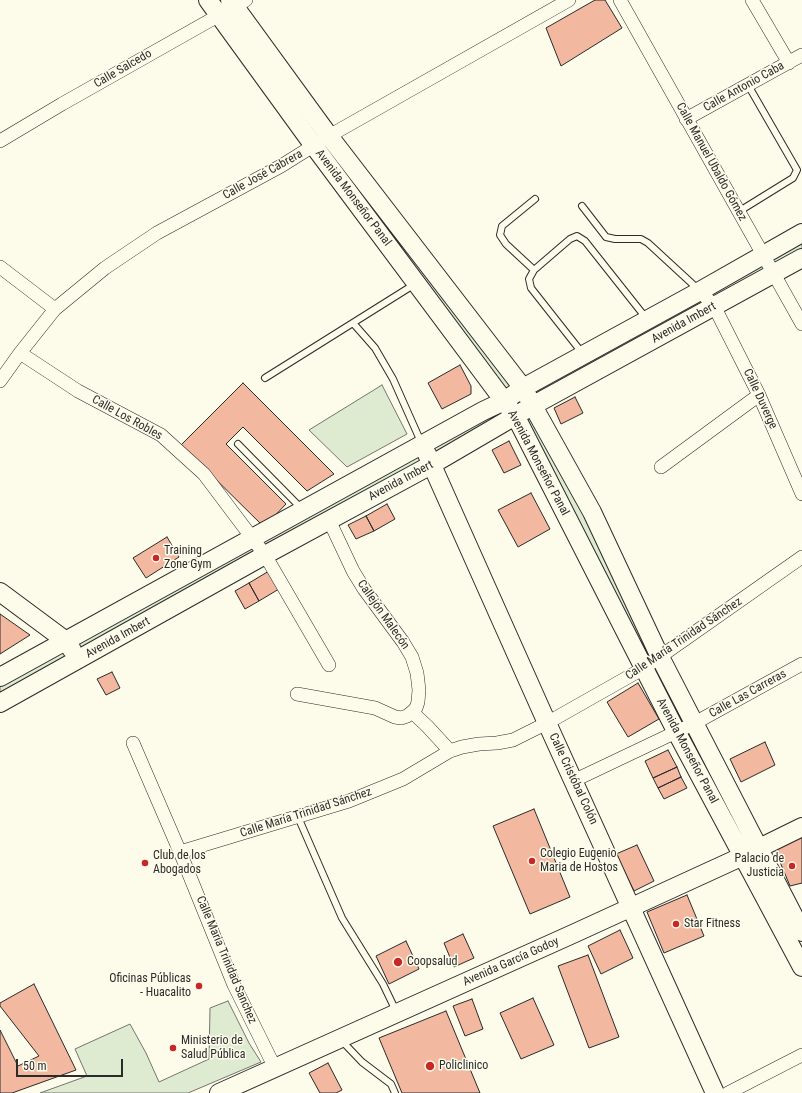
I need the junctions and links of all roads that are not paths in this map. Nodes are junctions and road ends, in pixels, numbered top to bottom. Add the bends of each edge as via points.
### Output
1 (208, 0) edge
2 (569, 0) edge
3 (620, 0) edge
4 (752, 0) edge
5 (237, 2) edge
6 (218, 15) junction
7 (802, 55) edge
8 (789, 63) junction
9 (748, 85) junction
10 (686, 119) junction
11 (329, 136) junction
12 (0, 141) edge
13 (314, 146) junction
14 (535, 199) dead end
15 (582, 206) dead end
16 (738, 212) junction
17 (802, 233) edge
18 (762, 255) junction
19 (802, 258) edge
20 (0, 267) edge
21 (534, 270) junction
22 (773, 274) junction
23 (416, 283) junction
24 (700, 291) junction
25 (714, 306) junction
26 (55, 309) junction
27 (646, 320) junction
28 (353, 323) junction
29 (802, 324) edge
30 (20, 353) junction
31 (583, 354) junction
32 (265, 378) dead end
33 (0, 382) edge
34 (522, 388) junction
35 (759, 395) junction
36 (504, 401) junction
37 (532, 406) junction
38 (516, 417) junction
39 (238, 444) dead end
40 (423, 445) junction
41 (431, 465) junction
42 (661, 468) dead end
43 (802, 494) edge
44 (304, 510) junction
45 (329, 520) junction
46 (253, 538) junction
47 (265, 555) junction
48 (802, 557) edge
49 (0, 592) edge
50 (66, 641) junction
51 (660, 657) junction
52 (78, 660) junction
53 (802, 664) edge
54 (329, 665) dead end
55 (644, 668) junction
56 (0, 677) edge
57 (296, 694) dead end
58 (0, 703) edge
59 (412, 712) junction
60 (547, 723) junction
61 (693, 724) junction
62 (676, 731) junction
63 (133, 743) dead end
64 (450, 751) junction
65 (573, 781) junction
66 (298, 817) junction
67 (802, 827) edge
68 (180, 852) junction
69 (751, 853) junction
70 (632, 908) junction
71 (802, 932) edge
72 (802, 967) edge
73 (397, 1013) junction
74 (340, 1039) junction
75 (802, 1055) edge
76 (275, 1068) junction
77 (219, 1093) edge
78 (395, 1093) edge
79 (715, 1093) edge
80 (728, 1093) edge

1 - 6 main road, Avenida Monseñor Panal
2 - 11 street, Calle José Cabrera
3 - 10 street, Calle Manuel Ubaldo Gómez
4 - 8 street
5 - 6 street, Calle Salcedo
5 - 11 main road, Avenida Monseñor Panal
6 - 12 street, Calle Salcedo
6 - 13 main road, Avenida Monseñor Panal
7 - 8 street, Calle Antonio Caba
8 - 9 street, Calle Antonio Caba
9 - 10 street, Calle Antonio Caba
9 - 16 lane via 797,170 793,178
10 - 16 street, Calle Manuel Ubaldo Gómez
11 - 13 street, Calle José Cabrera
11 - 34 main road, Avenida Monseñor Panal
13 - 23 main road, Avenida Monseñor Panal
13 - 26 street, Calle José Cabrera via 157,233 105,268
14 - 21 lane via 502,226 500,235
15 - 24 lane via 606,237 615,240 641,239 648,243
16 - 18 street, Calle Manuel Ubaldo Gómez
17 - 18 main road, Avenida Imbert
18 - 22 street, Calle Manuel Ubaldo Gómez
18 - 24 main road, Avenida Imbert
19 - 22 main road, Avenida Imbert
20 - 26 street
21 - 27 lane via 577,236 586,241
21 - 31 lane via 529,279 531,288
22 - 25 main road, Avenida Imbert
22 - 29 street, Calle Manuel Ubaldo Gómez
23 - 28 lane
23 - 36 main road, Avenida Monseñor Panal
24 - 25 street, Calle Duverge
24 - 27 main road, Avenida Imbert
25 - 35 street, Calle Duverge
25 - 37 main road, Avenida Imbert
26 - 30 street, Calle José Cabrera
27 - 31 main road, Avenida Imbert
28 - 32 lane
28 - 40 lane via 375,348 393,379
30 - 33 street, Calle José Cabrera
30 - 46 street, Calle Los Robles via 78,391 161,435 204,474
31 - 34 main road, Avenida Imbert
34 - 36 main road, Avenida Imbert
34 - 37 main road, Avenida Monseñor Panal
35 - 42 street
35 - 43 street, Calle Duverge
36 - 38 main road, Avenida Monseñor Panal
36 - 40 main road, Avenida Imbert
37 - 38 main road, Avenida Imbert
37 - 51 main road, Avenida Monseñor Panal via 592,512
38 - 41 main road, Avenida Imbert
38 - 55 main road, Avenida Monseñor Panal
39 - 44 lane
40 - 41 main road, Calle Cristóbal Colón
40 - 44 main road, Avenida Imbert
41 - 45 main road, Avenida Imbert
41 - 60 main road, Calle Cristóbal Colón
44 - 46 main road, Avenida Imbert
45 - 47 main road, Avenida Imbert
45 - 59 street, Callejón Malecón via 353,571 412,657 419,690 418,702
46 - 47 street, Calle Los Robles
46 - 50 main road, Avenida Imbert
47 - 52 main road, Avenida Imbert
47 - 54 street, Calle Los Robles
48 - 51 street, Calle María Trinidad Sánchez
49 - 50 main road
50 - 52 main road
50 - 56 main road, Avenida Imbert
51 - 55 street, Calle María Trinidad Sánchez
51 - 61 main road, Avenida Monseñor Panal
52 - 58 main road, Avenida Imbert
53 - 61 street, Calle Las Carreras
55 - 60 street, Calle María Trinidad Sánchez
55 - 62 main road, Avenida Monseñor Panal
57 - 59 street via 375,708 401,718
59 - 64 street
60 - 64 street, Calle María Trinidad Sánchez via 513,740
60 - 65 main road, Calle Cristóbal Colón
61 - 62 street, Calle Las Carreras
61 - 69 main road, Avenida Monseñor Panal
62 - 65 street, Calle Las Carreras
62 - 69 main road, Avenida Monseñor Panal
63 - 68 street, Calle Maria Trinidad Sanchez
64 - 66 street, Calle María Trinidad Sánchez via 403,779 349,802
65 - 70 main road, Calle Cristóbal Colón
66 - 68 street, Calle María Trinidad Sánchez
66 - 73 lane via 342,918 384,984
67 - 69 main road, Avenida García Godoy
68 - 76 street, Calle Maria Trinidad Sanchez via 234,985
69 - 70 main road, Avenida García Godoy
69 - 71 main road, Avenida Monseñor Panal
69 - 72 main road, Avenida Monseñor Panal
70 - 73 main road, Avenida García Godoy
70 - 79 main road, Calle Cristóbal Colón
73 - 74 main road, Avenida García Godoy
74 - 76 main road, Avenida García Godoy
74 - 78 lane via 362,1062 391,1084
75 - 80 street
76 - 77 main road, Avenida García Godoy

